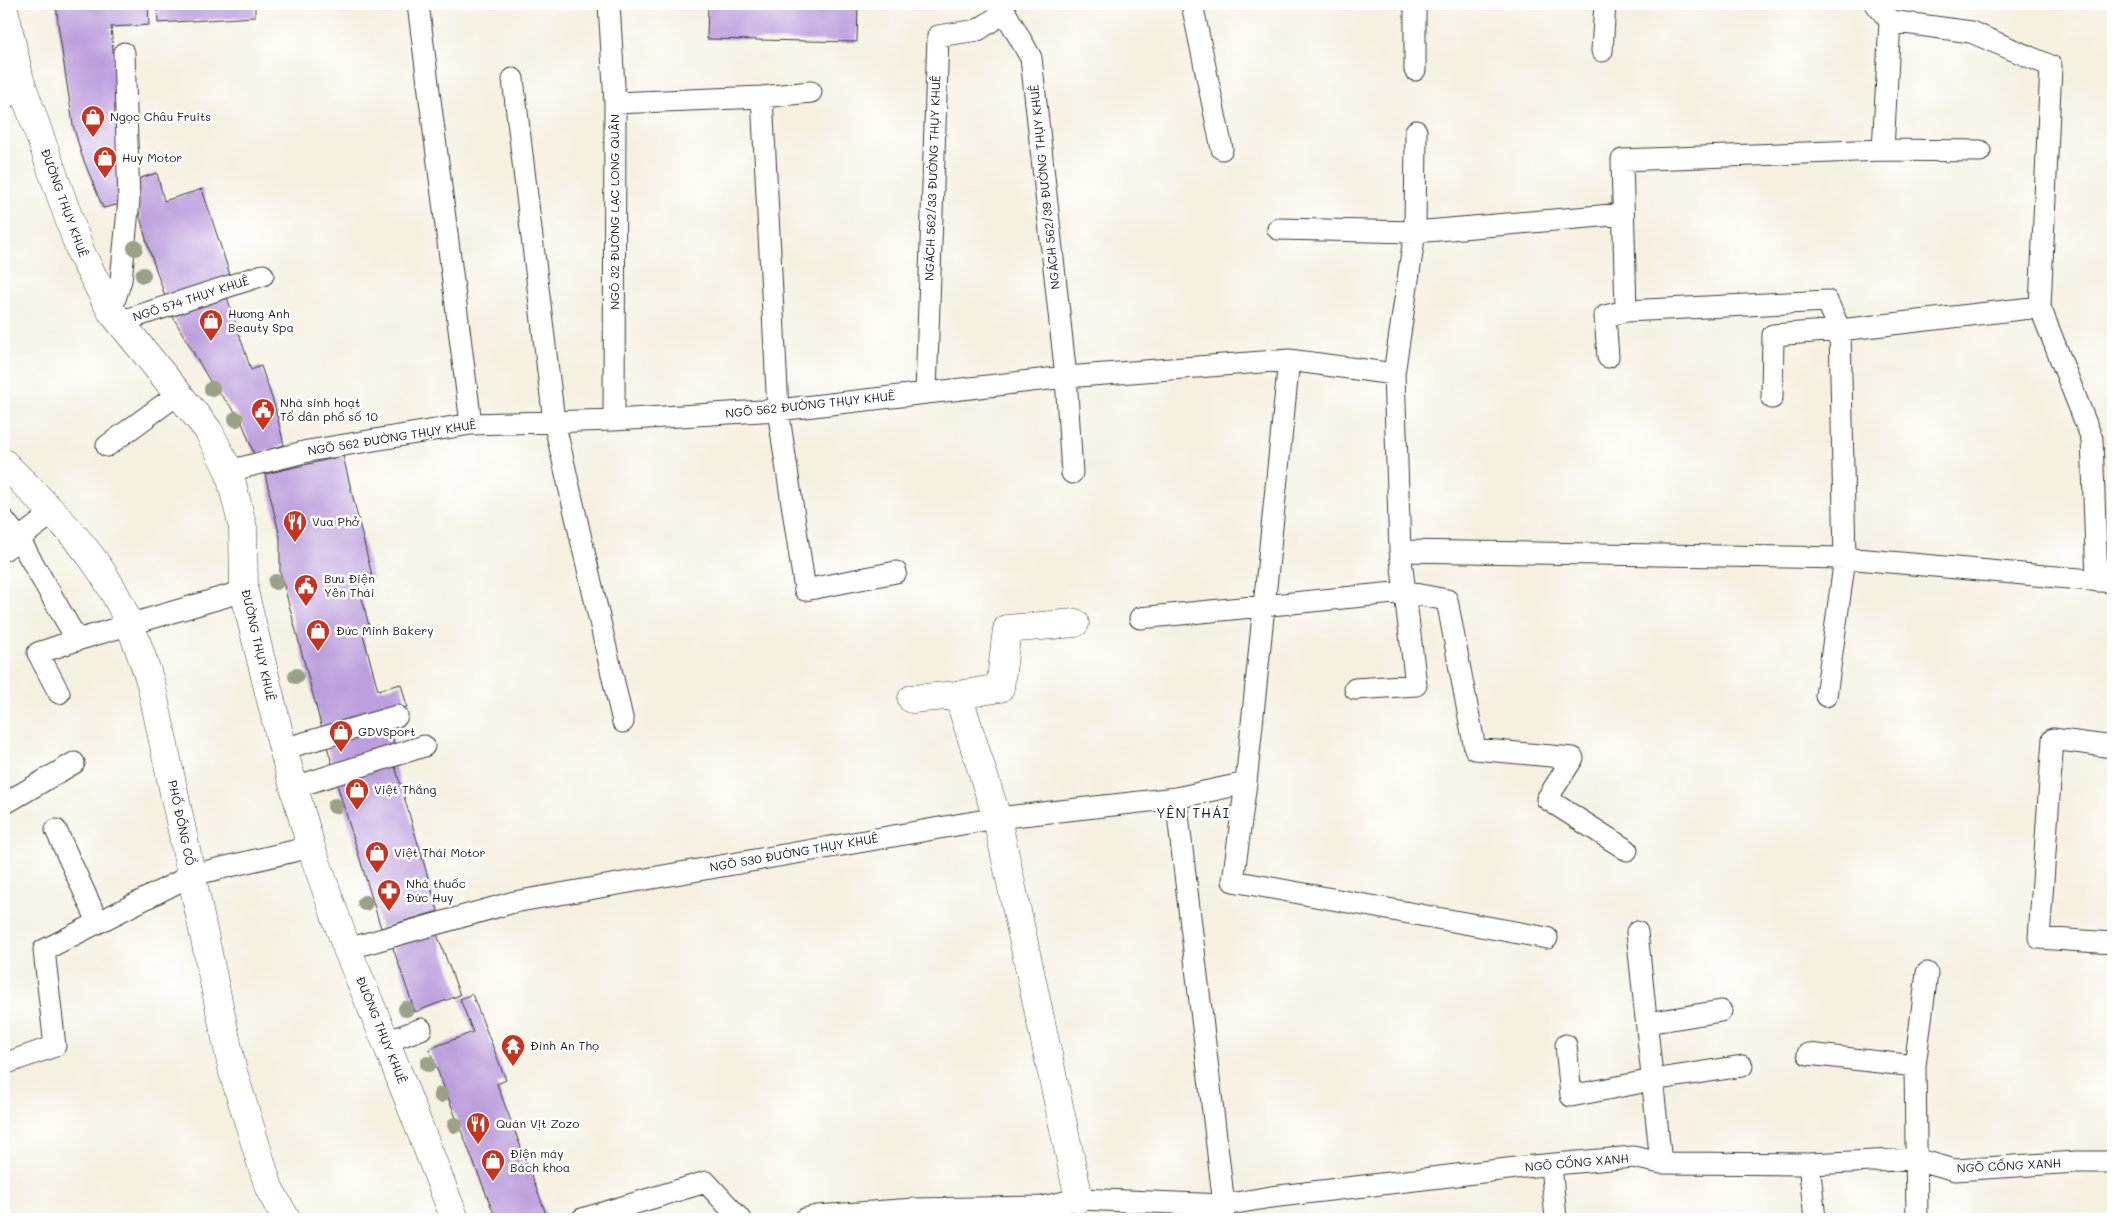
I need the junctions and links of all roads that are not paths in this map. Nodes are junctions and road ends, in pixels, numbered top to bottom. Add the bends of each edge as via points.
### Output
1 (418, 4) edge
2 (609, 4) edge
3 (1192, 4) edge
4 (1415, 4) edge
5 (1605, 4) edge
6 (1876, 4) edge
7 (1004, 8) edge
8 (4, 9) edge
9 (1890, 21) junction
10 (1602, 51) dead end
11 (124, 53) dead end
12 (1415, 70) dead end
13 (513, 79) dead end
14 (811, 92) dead end
15 (14, 95) edge
16 (762, 97) junction
17 (616, 103) junction
18 (1416, 131) dead end
19 (1222, 149) dead end
20 (1883, 150) junction
21 (1980, 152) dead end
22 (1623, 214) junction
23 (1278, 229) dead end
24 (1415, 232) junction
25 (264, 275) dead end
26 (2040, 307) junction
27 (1626, 311) junction
28 (115, 316) junction
29 (1840, 330) junction
30 (1608, 357) dead end
31 (1289, 360) junction
32 (1394, 374) junction
33 (1066, 377) junction
34 (926, 393) junction
35 (178, 394) junction
36 (1772, 398) dead end
37 (778, 410) junction
38 (614, 420) junction
39 (554, 421) junction
40 (471, 424) junction
41 (107, 446) dead end
42 (4, 463) edge
43 (229, 471) junction
44 (1072, 474) dead end
45 (53, 513) junction
46 (4, 520) edge
47 (12, 545) edge
48 (1400, 551) junction
49 (1845, 558) junction
50 (896, 572) dead end
51 (2105, 582) edge
52 (244, 590) junction
53 (1404, 592) junction
54 (1265, 604) junction
55 (1140, 618) dead end
56 (1075, 623) dead end
57 (131, 625) junction
58 (76, 640) junction
59 (1355, 689) dead end
60 (59, 693) dead end
61 (958, 695) junction
62 (1826, 696) dead end
63 (912, 699) dead end
64 (398, 716) dead end
65 (623, 722) dead end
66 (424, 746) dead end
67 (2113, 747) edge
68 (283, 749) junction
69 (74, 763) dead end
70 (1246, 783) junction
71 (295, 787) junction
72 (1176, 798) junction
73 (4, 804) edge
74 (997, 818) junction
75 (56, 830) dead end
76 (312, 847) junction
77 (1627, 850) dead end
78 (192, 875) junction
79 (98, 922) junction
80 (1637, 932) dead end
81 (1547, 938) dead end
82 (2113, 943) edge
83 (347, 948) junction
84 (1927, 973) dead end
85 (1721, 1011) dead end
86 (1647, 1023) junction
87 (421, 1029) dead end
88 (386, 1042) junction
89 (1566, 1045) dead end
90 (1808, 1054) dead end
91 (4, 1064) edge
92 (1742, 1066) dead end
93 (1915, 1066) junction
94 (1653, 1080) junction
95 (1916, 1159) junction
96 (2113, 1162) edge
97 (1661, 1163) junction
98 (1809, 1164) junction
99 (1551, 1165) junction
100 (1079, 1199) junction
101 (1224, 1212) edge
102 (1042, 1213) edge
103 (858, 1216) edge
104 (286, 1219) edge
105 (455, 1219) edge
106 (582, 1219) edge
107 (740, 1219) edge
108 (805, 1219) edge
109 (1556, 1219) edge
110 (1815, 1219) edge
111 (1918, 1219) edge

1 - 40 lane
2 - 17 lane, NGÕ 32 ĐƯỜNG LẠC LONG QUÂN
3 - 19 lane
4 - 12 lane
5 - 10 lane
6 - 9 lane
7 - 33 lane, NGÁCH 562/39 ĐƯỜNG THỤY KHUÊ via 1031,58
7 - 34 lane, NGÁCH 562/33 ĐƯỜNG THỤY KHUÊ via 978,30 938,36
8 - 15 street, ĐƯỜNG THỤY KHUÊ via 20,80
9 - 20 lane
9 - 26 lane via 1971,32 2051,66
11 - 28 lane via 129,200
13 - 39 lane
14 - 16 lane
15 - 28 street, ĐƯỜNG THỤY KHUÊ via 81,254
16 - 17 lane
16 - 37 lane
17 - 38 lane, NGÕ 32 ĐƯỜNG LẠC LONG QUÂN
18 - 24 lane
20 - 21 lane
20 - 22 lane via 1622,160
22 - 24 lane
22 - 27 lane
23 - 24 lane
24 - 32 lane
25 - 28 lane, NGÕ 574 THỤY KHUÊ
26 - 29 lane
26 - 51 lane via 2092,439
27 - 29 lane via 1827,301
27 - 30 lane via 1605,316
28 - 35 street, ĐƯỜNG THỤY KHUÊ
29 - 36 lane via 1772,335
29 - 49 lane
31 - 32 lane, NGÕ 562 ĐƯỜNG THỤY KHUÊ
31 - 33 lane, NGÕ 562 ĐƯỜNG THỤY KHUÊ
31 - 54 lane
32 - 48 lane
33 - 34 lane, NGÕ 562 ĐƯỜNG THỤY KHUÊ
33 - 44 lane, NGÁCH 562/39 ĐƯỜNG THỤY KHUÊ
34 - 37 lane, NGÕ 562 ĐƯỜNG THỤY KHUÊ
35 - 41 lane
35 - 43 street, ĐƯỜNG THỤY KHUÊ via 208,430
37 - 38 lane, NGÕ 562 ĐƯỜNG THỤY KHUÊ
37 - 50 lane via 805,590
38 - 39 lane, NGÕ 562 ĐƯỜNG THỤY KHUÊ
39 - 40 lane, NGÕ 562 ĐƯỜNG THỤY KHUÊ
39 - 65 lane
40 - 43 lane, NGÕ 562 ĐƯỜNG THỤY KHUÊ via 308,451
42 - 45 street, PHỐ ĐỒNG CỔ
43 - 52 street, ĐƯỜNG THỤY KHUÊ via 243,528
45 - 47 lane
45 - 57 street, PHỐ ĐỒNG CỔ via 96,562
46 - 47 lane
47 - 58 lane
48 - 49 lane
48 - 53 lane
49 - 51 lane
49 - 62 lane
52 - 57 lane
52 - 68 street, ĐƯỜNG THỤY KHUÊ
53 - 54 lane
53 - 59 lane via 1416,686
53 - 77 lane via 1447,600 1475,749 1573,758 1547,798
54 - 55 lane
54 - 70 lane
56 - 61 street via 1007,629 1000,688
57 - 58 lane
57 - 78 street, PHỐ ĐỒNG CỔ via 151,684
58 - 60 lane via 38,653
61 - 63 street
61 - 74 street
64 - 68 lane
66 - 71 lane
67 - 82 lane via 2053,739 2039,938
68 - 71 street, ĐƯỜNG THỤY KHUÊ
69 - 73 lane
70 - 72 lane, NGÕ 530 ĐƯỜNG THỤY KHUÊ
70 - 81 lane via 1233,881
71 - 76 street, ĐƯỜNG THỤY KHUÊ
72 - 74 lane, NGÕ 530 ĐƯỜNG THỤY KHUÊ
72 - 101 lane
74 - 83 lane, NGÕ 530 ĐƯỜNG THỤY KHUÊ via 514,902
74 - 100 street
75 - 79 lane
76 - 78 lane
76 - 83 street, ĐƯỜNG THỤY KHUÊ
78 - 79 lane
78 - 104 street, PHỐ ĐỒNG CỔ via 233,1072 269,1188
79 - 91 lane via 44,950 55,1046
80 - 86 lane
83 - 88 street, ĐƯỜNG THỤY KHUÊ
84 - 93 lane
85 - 86 lane
86 - 94 lane
87 - 88 lane
88 - 105 street, ĐƯỜNG THỤY KHUÊ
89 - 94 lane via 1571,1096
90 - 93 lane
92 - 94 lane
93 - 95 lane
94 - 97 lane
95 - 96 lane, NGÕ CỐNG XANH via 1955,1170
95 - 98 lane, NGÕ CỐNG XANH
95 - 111 lane
97 - 98 lane, NGÕ CỐNG XANH
97 - 99 lane, NGÕ CỐNG XANH via 1633,1158
98 - 110 lane
99 - 101 lane, NGÕ CỐNG XANH via 1271,1197
99 - 109 lane
100 - 101 lane, NGÕ CỐNG XANH
100 - 102 lane, NGÕ CỐNG XANH
102 - 103 lane, NGÕ CỐNG XANH via 914,1209
103 - 108 lane, NGÕ CỐNG XANH
106 - 107 lane via 706,1182

